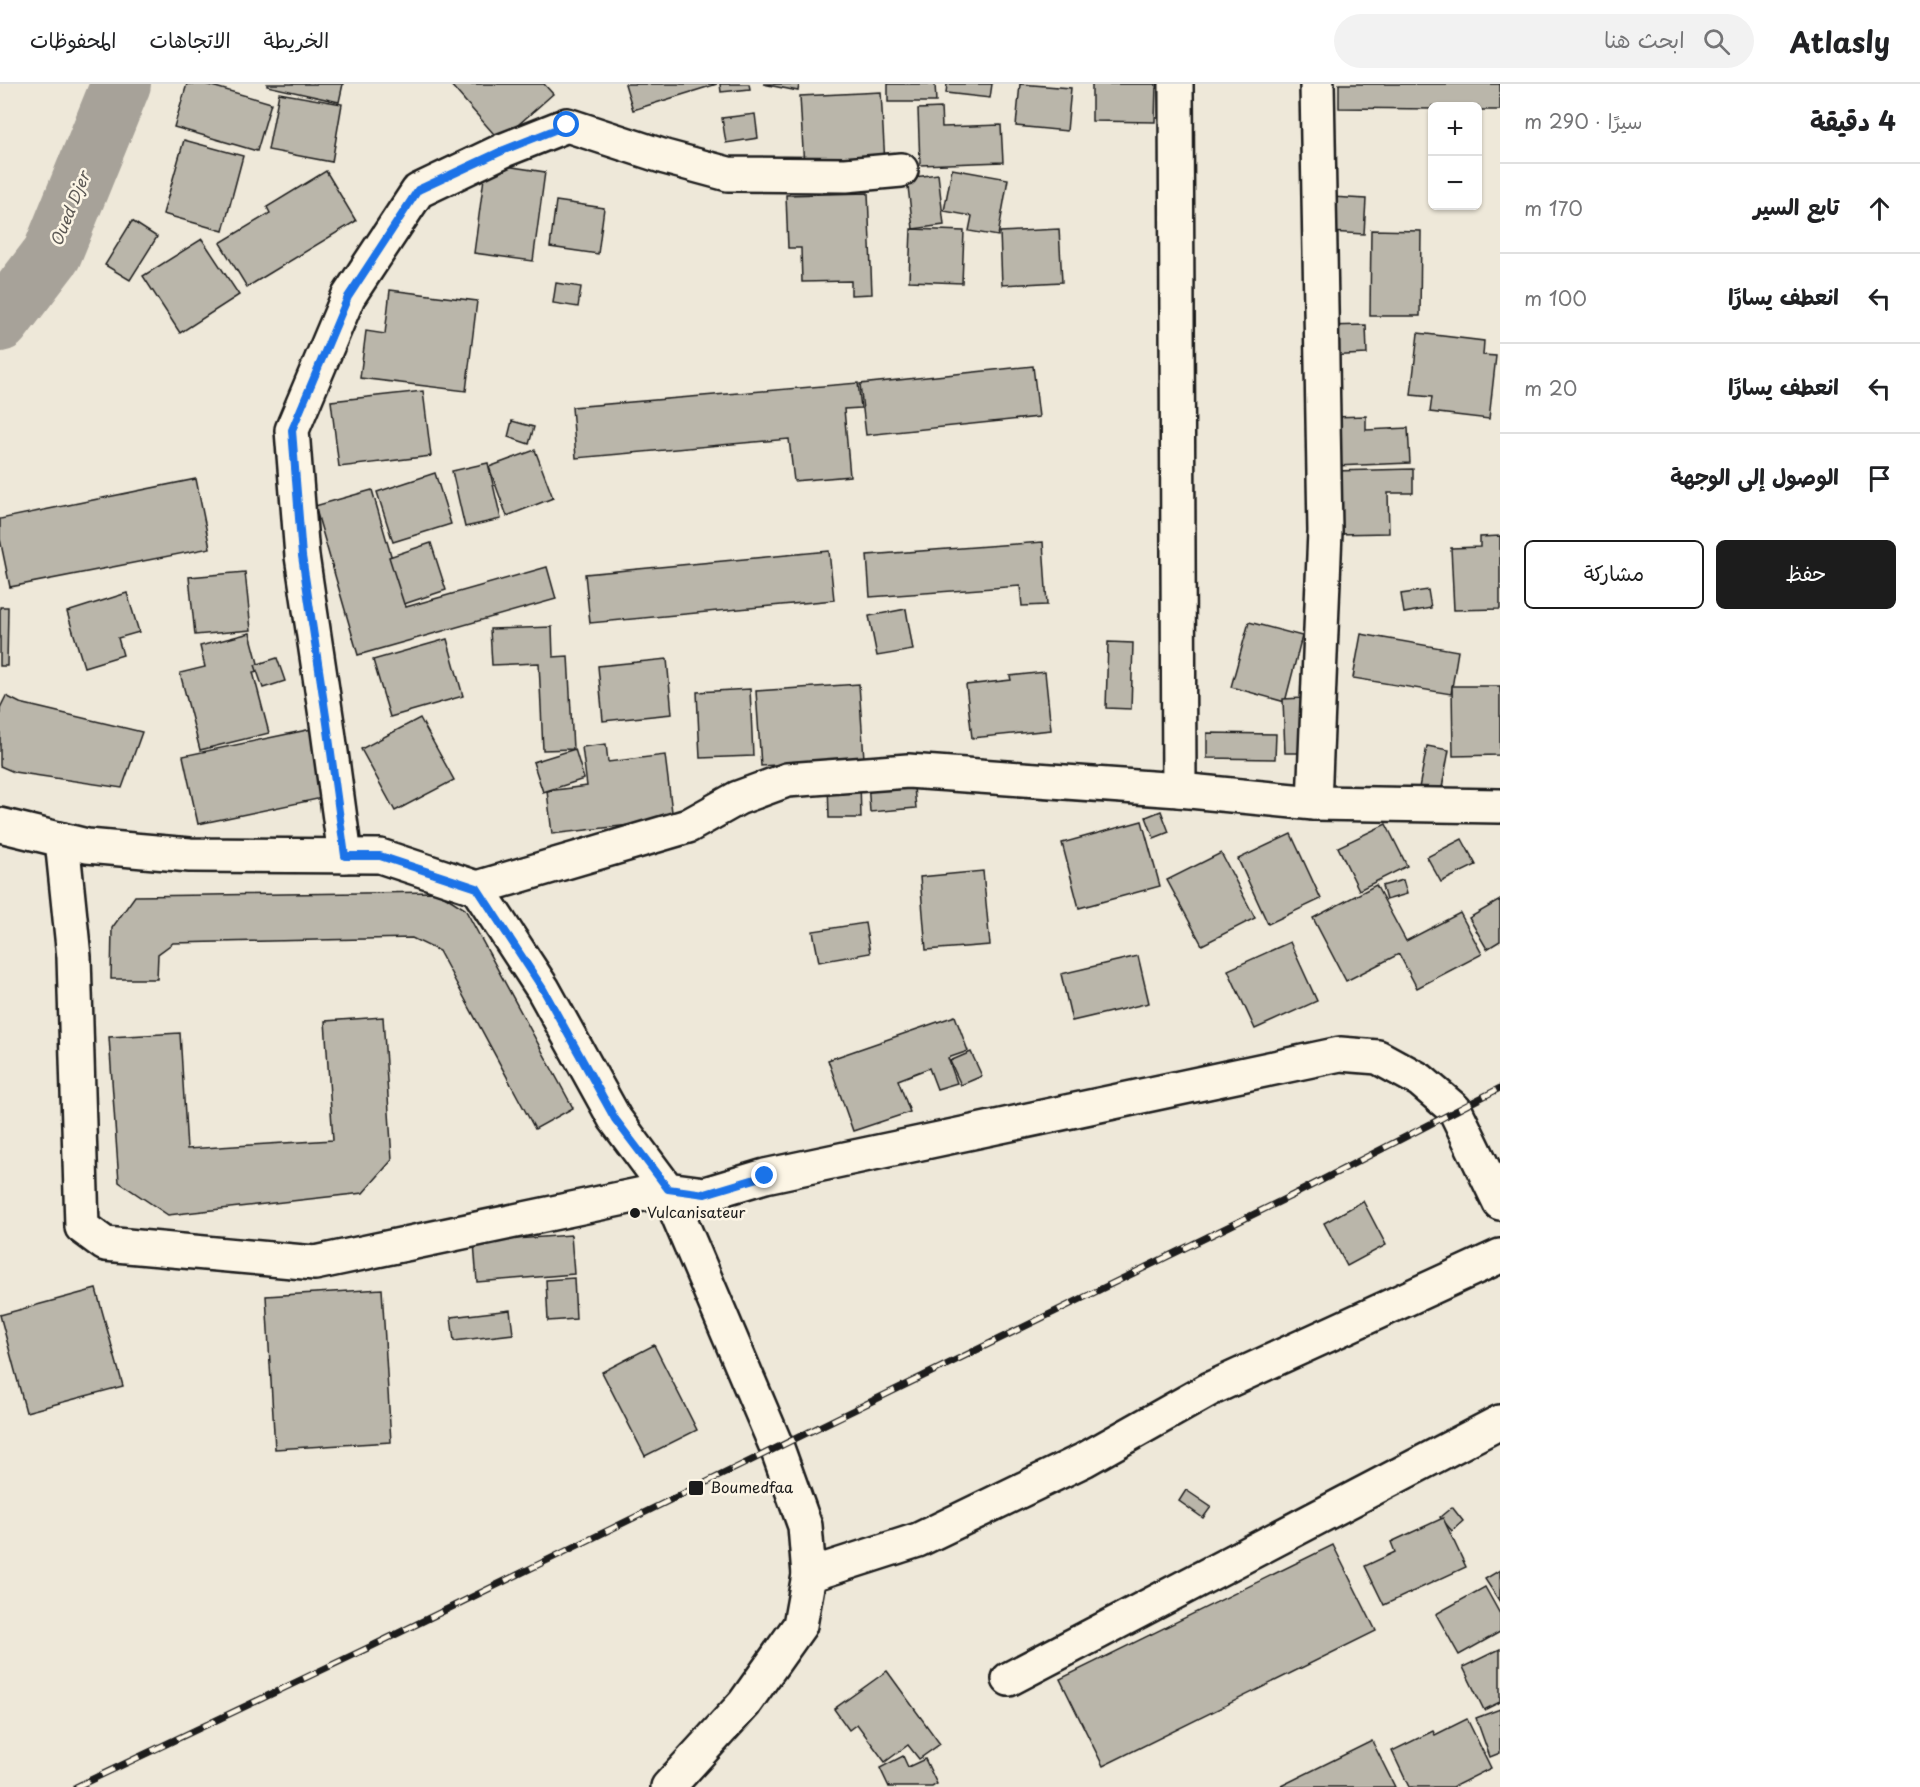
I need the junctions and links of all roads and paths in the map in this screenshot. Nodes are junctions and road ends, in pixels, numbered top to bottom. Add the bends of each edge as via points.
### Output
1 (1176, 84) edge
2 (1317, 84) edge
3 (901, 170) dead end
4 (1179, 790) junction
5 (1314, 803) junction
6 (1500, 806) edge
7 (0, 825) edge
8 (62, 840) junction
9 (345, 856) junction
10 (477, 888) junction
11 (1496, 1185) edge
12 (668, 1189) junction
13 (1500, 1256) edge
14 (1500, 1422) edge
15 (809, 1575) junction
16 (1009, 1679) dead end
17 (668, 1787) edge

1 - 4 street
2 - 5 street via 1325,531
3 - 9 street via 846,175 728,174 567,125 418,190 348,297 292,430 302,556
4 - 5 street
4 - 10 street via 909,771 787,780 738,798 688,826
5 - 6 street
7 - 8 street
8 - 9 street via 87,846 190,855
8 - 12 street via 74,957 82,1227 105,1244 315,1263
9 - 10 street via 380,856
10 - 12 street via 543,989 615,1119
11 - 12 street via 1455,1110 1420,1080 1378,1057 1340,1054 765,1176 705,1194
12 - 15 street via 789,1481 805,1526
13 - 15 street via 1210,1389 1084,1460 918,1540
14 - 16 street
15 - 17 street via 800,1625 744,1704

